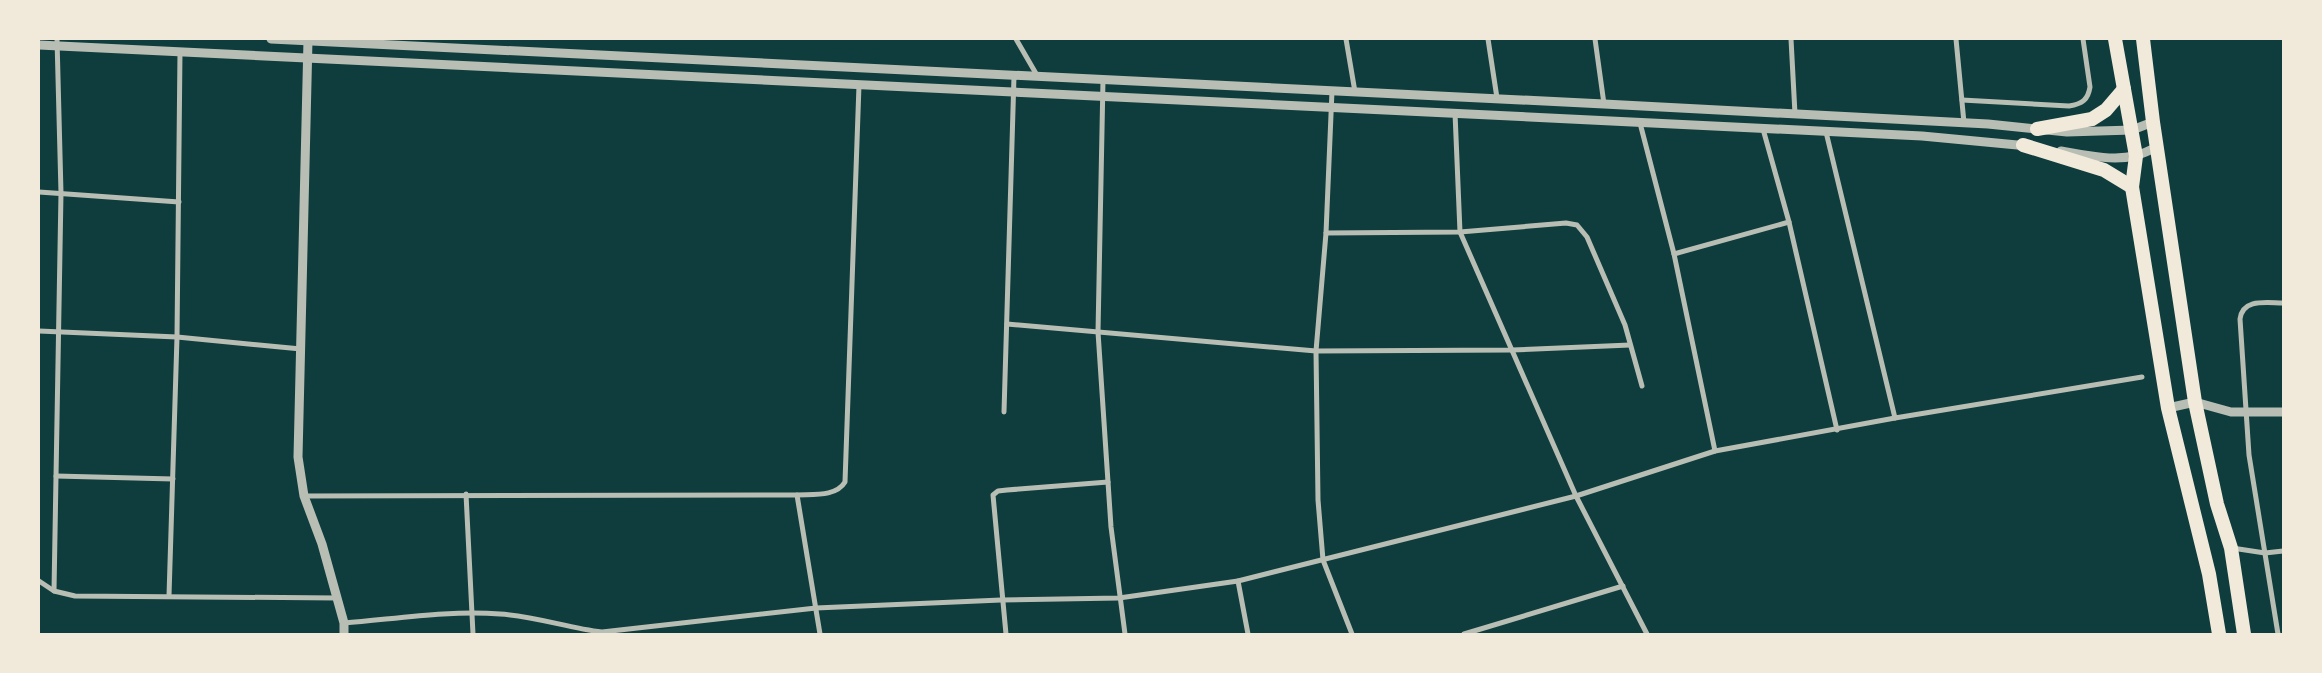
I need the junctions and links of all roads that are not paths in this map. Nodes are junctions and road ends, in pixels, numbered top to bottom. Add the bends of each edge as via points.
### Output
1 (271, 39) edge
2 (1016, 39) edge
3 (1346, 39) edge
4 (1488, 39) edge
5 (1595, 39) edge
6 (1791, 39) edge
7 (1956, 39) edge
8 (2083, 39) edge
9 (2116, 39) edge
10 (2143, 39) edge
11 (308, 40) junction
12 (57, 42) edge
13 (39, 46) edge
14 (180, 52) junction
15 (308, 59) junction
16 (1014, 76) junction
17 (1038, 77) junction
18 (1103, 80) junction
19 (860, 85) junction
20 (2124, 89) junction
21 (1332, 91) junction
22 (1014, 92) junction
23 (1355, 92) junction
24 (1103, 96) junction
25 (1497, 98) junction
26 (1962, 100) junction
27 (1604, 104) junction
28 (1332, 107) junction
29 (1454, 113) junction
30 (1795, 114) junction
31 (2153, 122) junction
32 (1640, 123) junction
33 (1964, 123) junction
34 (1763, 129) junction
35 (2037, 129) junction
36 (2132, 130) junction
37 (1826, 132) junction
38 (2023, 145) junction
39 (2157, 147) junction
40 (2136, 156) junction
41 (2132, 188) junction
42 (39, 192) edge
43 (61, 193) junction
44 (179, 202) junction
45 (1789, 222) junction
46 (1460, 232) junction
47 (1326, 233) junction
48 (1674, 254) junction
49 (2283, 303) edge
50 (1007, 324) junction
51 (39, 331) edge
52 (58, 332) junction
53 (1098, 332) junction
54 (177, 336) junction
55 (1630, 345) junction
56 (301, 349) junction
57 (1512, 350) junction
58 (1316, 351) junction
59 (2142, 376) dead end
60 (1642, 386) dead end
61 (2195, 402) junction
62 (2168, 408) junction
63 (2245, 411) junction
64 (1004, 412) dead end
65 (2283, 412) edge
66 (1895, 418) junction
67 (1837, 430) junction
68 (1715, 451) junction
69 (56, 476) junction
70 (173, 479) junction
71 (1108, 482) junction
72 (466, 494) junction
73 (797, 495) junction
74 (304, 496) junction
75 (1576, 496) junction
76 (2231, 548) junction
77 (2283, 551) edge
78 (2265, 553) junction
79 (1323, 560) junction
80 (39, 581) edge
81 (1238, 581) junction
82 (1623, 586) junction
83 (54, 591) junction
84 (169, 596) junction
85 (337, 598) junction
86 (1119, 598) junction
87 (1001, 600) junction
88 (816, 608) junction
89 (472, 612) junction
90 (344, 623) junction
91 (1486, 627) junction
92 (604, 633) edge
93 (344, 634) edge
94 (473, 634) edge
95 (820, 634) edge
96 (1006, 634) edge
97 (1125, 634) edge
98 (1248, 634) edge
99 (1352, 634) edge
100 (1464, 634) edge
101 (1490, 634) edge
102 (1647, 634) edge
103 (2218, 634) edge
104 (2244, 634) edge
105 (2278, 634) edge

1 - 11 street
2 - 17 street
3 - 23 street
4 - 25 street
5 - 27 street
6 - 30 street
7 - 26 street
8 - 26 street via 2090,87 2085,101 2078,105
9 - 20 highway
10 - 31 highway
11 - 15 street
11 - 16 street
12 - 13 street
12 - 14 street
12 - 43 street
14 - 15 street
14 - 44 street
15 - 19 street
15 - 56 street
16 - 17 street
16 - 22 street
17 - 18 street
18 - 21 street
18 - 24 street
19 - 22 street
19 - 73 street via 845,482 834,492
20 - 35 highway via 2106,110 2092,119
20 - 36 highway
21 - 23 street
21 - 28 street
22 - 24 street
22 - 50 street
23 - 25 street
24 - 28 street
24 - 53 street
25 - 27 street
26 - 33 street
27 - 30 street
28 - 29 street
28 - 47 street
29 - 32 street
29 - 46 street
30 - 33 street
31 - 36 street
31 - 39 highway
32 - 34 street
32 - 48 street
33 - 35 street
34 - 37 street
34 - 45 street
35 - 36 street via 2067,132
36 - 40 highway
37 - 38 street
37 - 66 street
38 - 40 street via 2091,156
38 - 41 highway via 2104,170
39 - 40 street
39 - 61 highway
40 - 41 highway
41 - 62 highway
42 - 43 street
43 - 44 street
43 - 52 street
44 - 54 street
45 - 48 street
45 - 67 street
46 - 47 street
46 - 55 street via 1566,223 1577,225 1587,237 1625,325
46 - 57 street
47 - 58 street
48 - 68 street
49 - 63 street via 2249,305 2241,314
50 - 53 street
50 - 64 street
51 - 52 street
52 - 54 street
52 - 69 street
53 - 58 street
53 - 71 street
54 - 56 street
54 - 70 street
55 - 57 street
55 - 60 street
56 - 74 street via 298,457
57 - 58 street
57 - 75 street
58 - 79 street via 1318,500
59 - 66 street
61 - 62 street
61 - 63 street via 2231,412
61 - 76 highway via 2217,504
62 - 103 highway via 2209,574
63 - 65 street
63 - 78 street
66 - 67 street
67 - 68 street
68 - 75 street
69 - 70 street
69 - 83 street
70 - 84 street
71 - 86 street
71 - 87 street via 1006,490 993,495
72 - 73 street
72 - 74 street
72 - 89 street
73 - 88 street
74 - 85 street
75 - 79 street
75 - 82 street
76 - 78 street
76 - 104 highway
77 - 78 street
78 - 105 street
79 - 81 street
79 - 99 street
80 - 83 street
81 - 86 street
81 - 98 street
82 - 91 street
82 - 102 street
83 - 84 street via 75,596
84 - 85 street
85 - 90 street
86 - 87 street
86 - 97 street
87 - 88 street
87 - 96 street
88 - 92 street
88 - 95 street
89 - 90 street
89 - 92 street via 530,618
89 - 94 street
90 - 93 street
91 - 100 street
91 - 101 street

